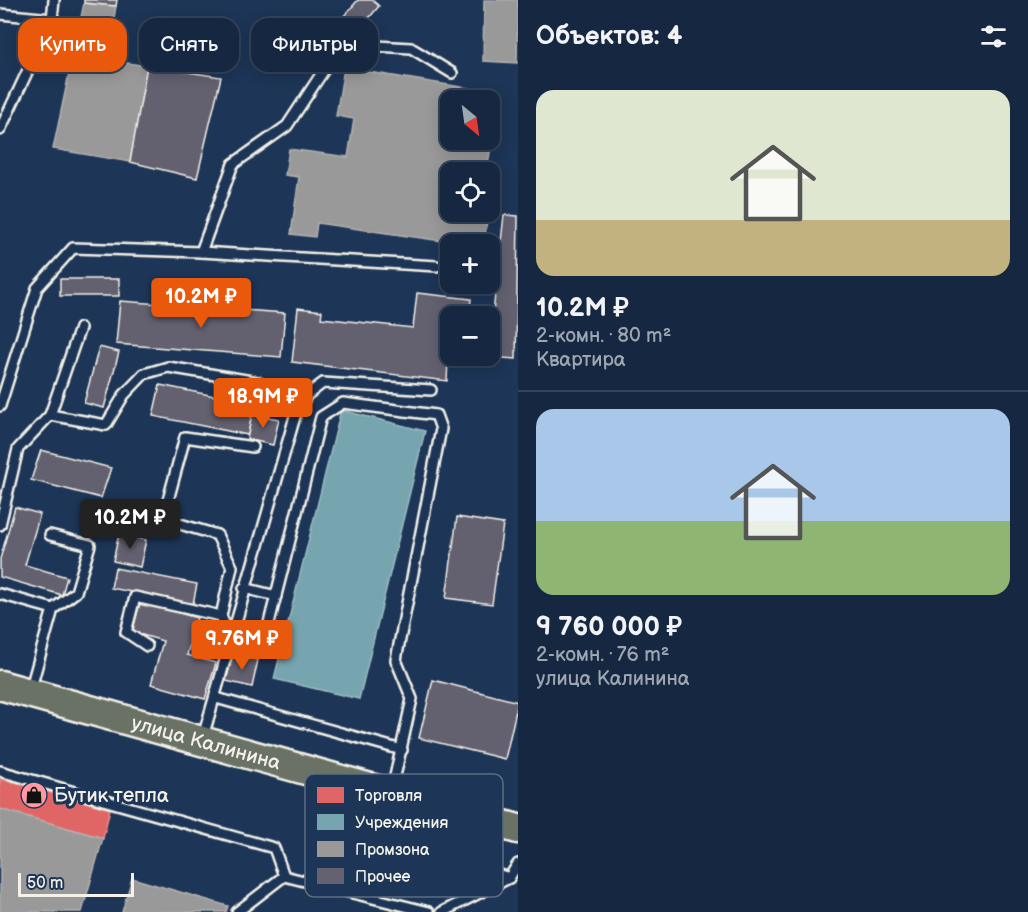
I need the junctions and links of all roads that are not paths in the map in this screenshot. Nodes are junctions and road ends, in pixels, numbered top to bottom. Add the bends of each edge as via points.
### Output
1 (54, 0) edge
2 (0, 14) edge
3 (42, 18) edge
4 (52, 18) edge
5 (27, 72) edge
6 (452, 73) dead end
7 (0, 130) edge
8 (201, 252) junction
9 (437, 266) dead end
10 (80, 328) dead end
11 (431, 390) dead end
12 (0, 405) edge
13 (297, 413) junction
14 (50, 415) junction
15 (253, 447) dead end
16 (0, 525) edge
17 (50, 536) dead end
18 (244, 588) junction
19 (0, 594) edge
20 (276, 596) junction
21 (53, 609) junction
22 (221, 616) junction
23 (230, 637) junction
24 (265, 639) dead end
25 (147, 646) dead end
26 (0, 685) edge
27 (30, 693) junction
28 (216, 698) junction
29 (202, 739) junction
30 (402, 750) junction
31 (0, 771) edge
32 (328, 774) edge
33 (396, 774) edge
34 (503, 825) edge
35 (518, 829) edge
36 (518, 864) edge
37 (284, 876) junction
38 (503, 876) edge
39 (509, 878) junction
40 (305, 881) edge
41 (503, 881) edge
42 (369, 897) edge
43 (472, 897) edge
44 (237, 912) edge
45 (429, 912) edge
46 (442, 912) edge

1 - 4 lane
2 - 3 lane
5 - 7 lane
6 - 8 lane via 411,48 341,44 287,126 232,164
8 - 9 lane
8 - 12 lane via 73,248 37,288
10 - 14 lane
11 - 13 lane via 323,383 307,395
13 - 14 lane via 258,382 168,367 144,374 124,395 106,425
13 - 18 lane
14 - 16 lane via 18,449
15 - 22 lane via 185,437 163,519 217,535 232,567
17 - 21 lane via 90,545 76,592
18 - 20 lane
18 - 23 lane
19 - 21 lane
20 - 24 lane
20 - 30 lane via 321,417 343,403 436,416 441,429 396,660 412,699
21 - 27 lane
22 - 23 lane
22 - 25 lane via 135,597 126,632
23 - 28 lane
26 - 27 main road, улица Калинина
27 - 29 main road, улица Калинина
28 - 29 lane
28 - 30 lane
29 - 32 main road, улица Калинина
30 - 33 lane
31 - 37 lane via 274,848
34 - 35 main road, улица Калинина
36 - 39 lane
37 - 40 lane
37 - 44 lane
38 - 39 lane
39 - 41 lane
42 - 45 lane
43 - 46 lane

